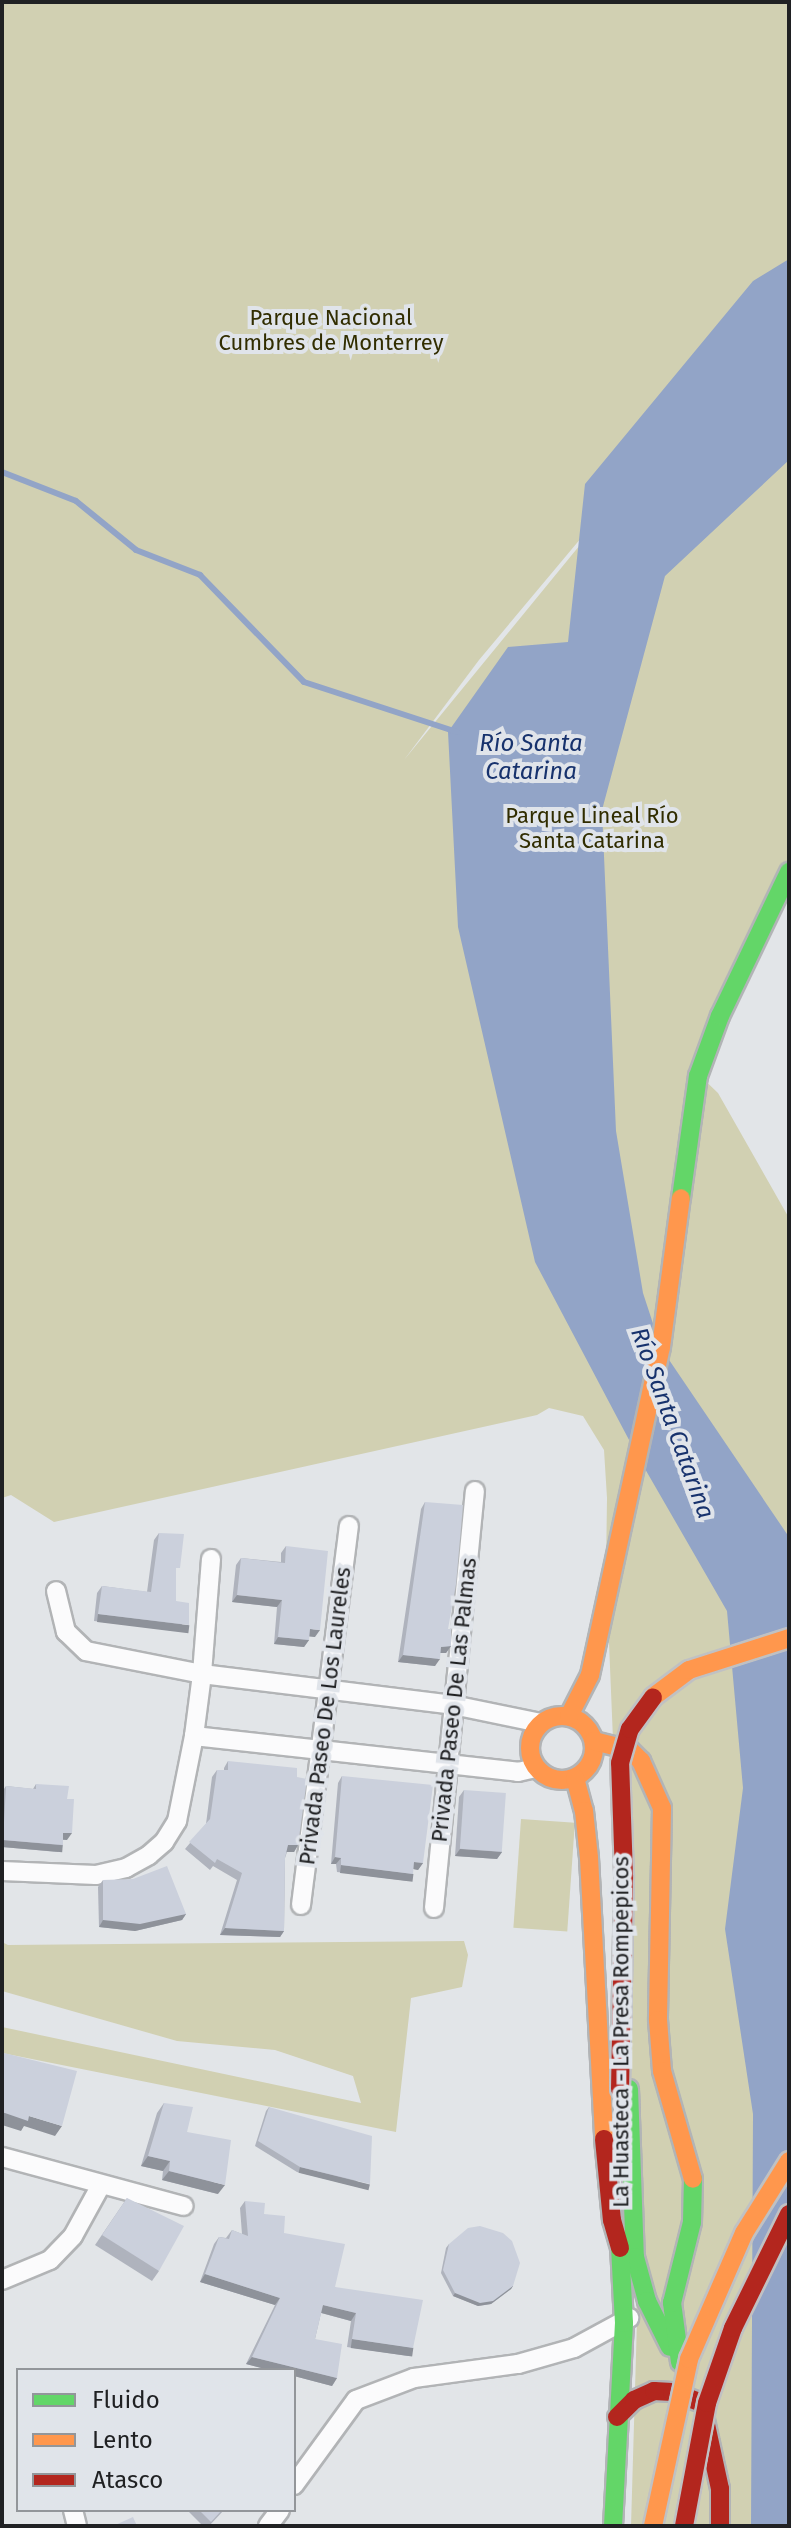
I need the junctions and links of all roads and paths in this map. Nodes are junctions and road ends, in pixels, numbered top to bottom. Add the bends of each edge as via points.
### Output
1 (789, 872) edge
2 (475, 1491) dead end
3 (349, 1526) dead end
4 (211, 1559) dead end
5 (56, 1591) dead end
6 (789, 1638) edge
7 (789, 1650) edge
8 (202, 1674) junction
9 (329, 1689) junction
10 (453, 1705) junction
11 (569, 1716) junction
12 (541, 1723) junction
13 (194, 1736) junction
14 (594, 1741) junction
15 (321, 1748) junction
16 (447, 1764) junction
17 (536, 1768) junction
18 (575, 1778) junction
19 (2, 1871) edge
20 (301, 1905) dead end
21 (434, 1908) dead end
22 (625, 2089) junction
23 (2, 2157) edge
24 (789, 2161) edge
25 (101, 2185) junction
26 (183, 2206) dead end
27 (789, 2214) edge
28 (620, 2248) junction
29 (2, 2280) edge
30 (647, 2301) junction
31 (624, 2323) junction
32 (680, 2362) junction
33 (697, 2401) junction
34 (617, 2417) junction
35 (296, 2482) edge
36 (613, 2526) edge
37 (653, 2526) edge
38 (684, 2526) edge
39 (720, 2526) edge

1 - 11 main road via 720,1016 698,1076 661,1347 590,1675
2 - 10 street, Privada Paseo De Las Palmas
3 - 9 street, Privada Paseo De Los Laureles
4 - 8 street
5 - 8 street via 66,1632 86,1651
6 - 22 main road, La Huasteca - La Presa Rompepicos, bridge via 689,1670 656,1694 630,1729 620,1763
7 - 22 main road, La Huasteca - La Presa Rompepicos via 694,1682 667,1704 644,1736 633,1805 634,1946
8 - 9 street
8 - 13 street
9 - 10 street
9 - 15 street, Privada Paseo De Los Laureles
10 - 12 street
10 - 16 street, Privada Paseo De Las Palmas
11 - 12 main road
11 - 14 main road via 585,1725
12 - 17 main road via 529,1749
13 - 15 street
13 - 19 street via 177,1821 149,1855 126,1868 96,1875
14 - 18 main road via 591,1763
14 - 32 main road via 630,1750 654,1782 662,1808 662,2071 695,2187 672,2303
15 - 16 street
15 - 20 street, Privada Paseo De Los Laureles
16 - 17 street via 518,1772
16 - 21 street, Privada Paseo De Las Palmas
17 - 18 main road via 554,1780
18 - 28 main road via 589,1858 604,2134 612,2220
22 - 28 main road, La Huasteca - La Presa Rompepicos
22 - 30 main road, La Huasteca - La Presa Rompepicos via 631,2225
23 - 25 street
24 - 37 main road, bridge via 744,2233 689,2359
25 - 26 street
25 - 29 street via 73,2236 50,2260
27 - 38 main road, bridge via 739,2315 707,2403
28 - 31 main road, La Huasteca - La Presa Rompepicos
30 - 31 street
30 - 32 main road, La Huasteca - La Presa Rompepicos
31 - 32 main road via 654,2338
31 - 34 main road, La Huasteca - La Presa Rompepicos
31 - 35 street via 574,2348 518,2364 414,2378 356,2400
32 - 33 main road, La Huasteca - La Presa Rompepicos
33 - 34 main road via 654,2391 634,2400
33 - 39 main road, La Huasteca - La Presa Rompepicos via 716,2469
34 - 36 main road, La Huasteca - La Presa Rompepicos

